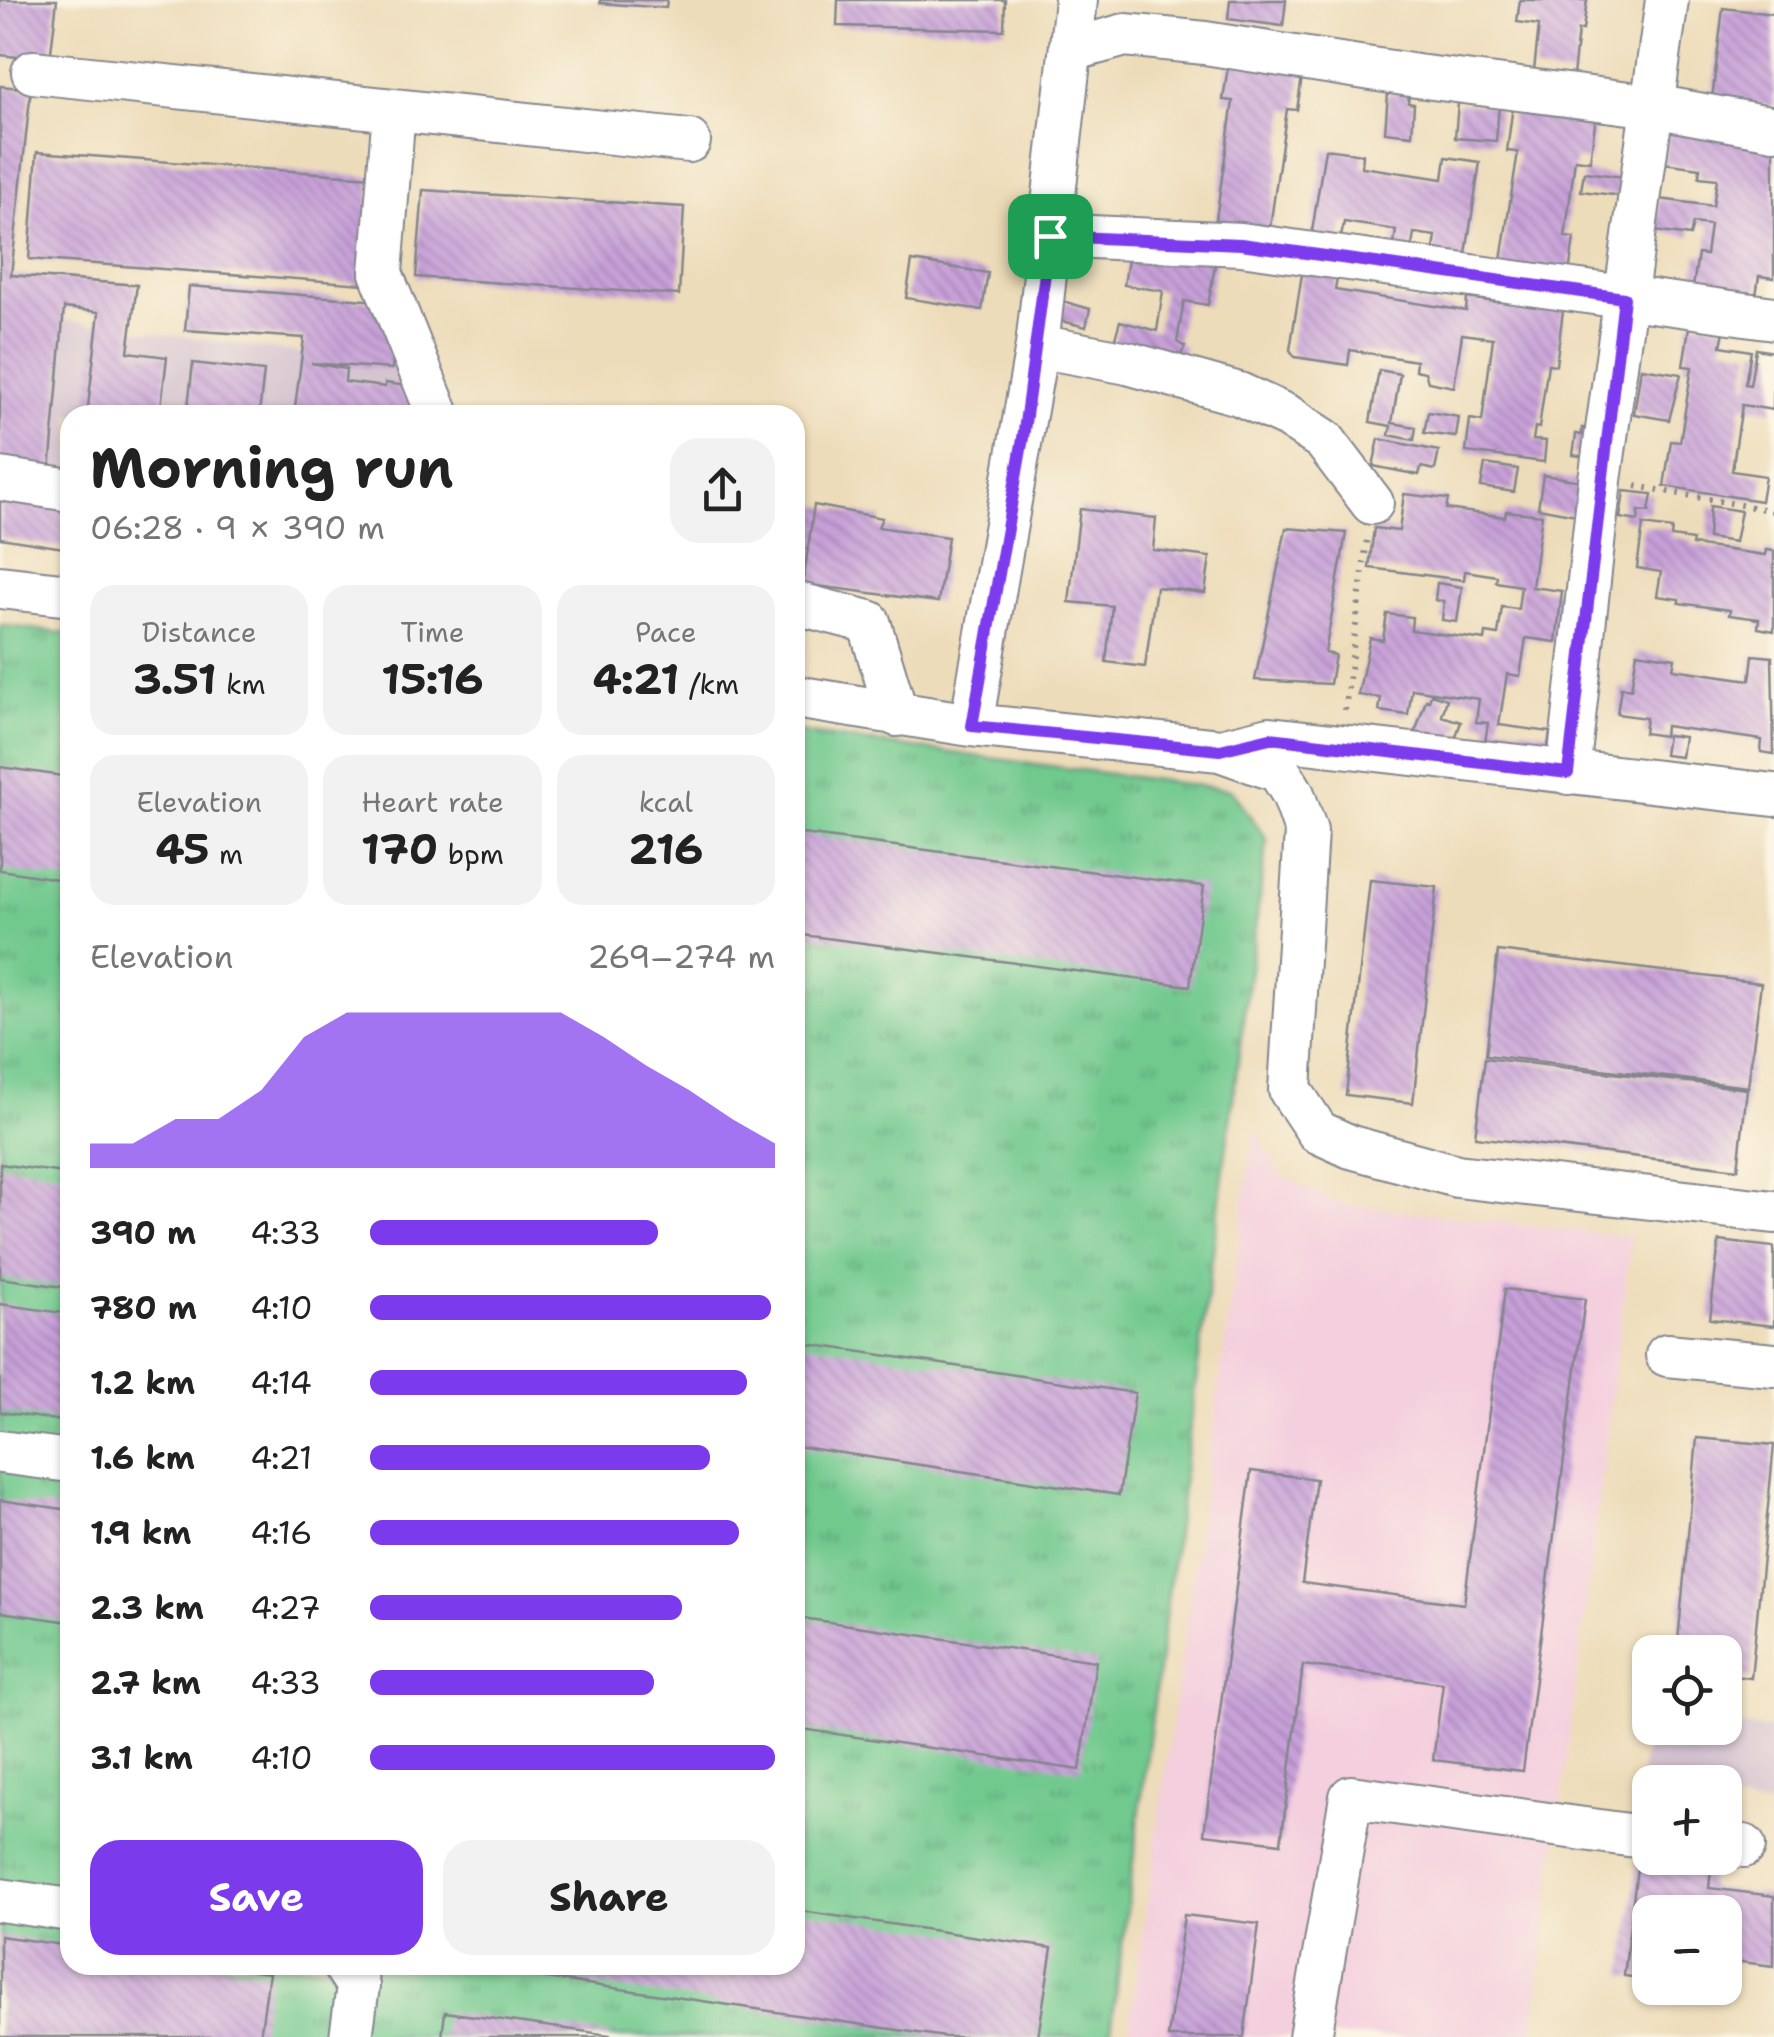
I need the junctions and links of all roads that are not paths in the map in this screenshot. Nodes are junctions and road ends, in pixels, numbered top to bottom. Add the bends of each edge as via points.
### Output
1 (1076, 0) edge
2 (1667, 0) edge
3 (1070, 50) junction
4 (32, 72) dead end
5 (1652, 106) junction
6 (394, 110) junction
7 (1774, 128) edge
8 (689, 142) dead end
9 (1050, 236) junction
10 (1624, 298) junction
11 (1774, 318) edge
12 (1038, 346) junction
13 (434, 405) edge
14 (0, 478) edge
15 (60, 488) edge
16 (1372, 502) road end
17 (0, 587) edge
18 (60, 594) edge
19 (805, 606) edge
20 (805, 699) edge
21 (898, 715) junction
22 (972, 726) junction
23 (1220, 750) junction
24 (1568, 773) junction
25 (1774, 795) edge
26 (1768, 1207) edge
27 (1667, 1355) dead end
28 (1774, 1365) edge
29 (0, 1452) edge
30 (60, 1460) edge
31 (1632, 1836) edge
32 (0, 1900) edge
33 (60, 1909) edge
34 (351, 1975) edge
35 (351, 2037) edge
36 (1310, 2037) edge

1 - 3 street
2 - 5 street
3 - 5 street via 1125,35
3 - 9 street
4 - 6 street
5 - 7 street
5 - 10 street
6 - 8 street
6 - 13 street via 381,273
9 - 10 street via 1241,244
9 - 12 street
10 - 11 street
10 - 24 street
12 - 16 street via 1239,394 1324,440
12 - 22 street
14 - 15 street
17 - 18 street
19 - 21 street via 869,622
20 - 21 street
21 - 22 street
22 - 23 street
23 - 24 street via 1270,738
23 - 26 street via 1280,771 1306,831 1290,1090 1318,1132 1457,1176
24 - 25 street
27 - 28 street
29 - 30 street
31 - 36 street via 1352,1798
32 - 33 street
34 - 35 street via 358,1986

